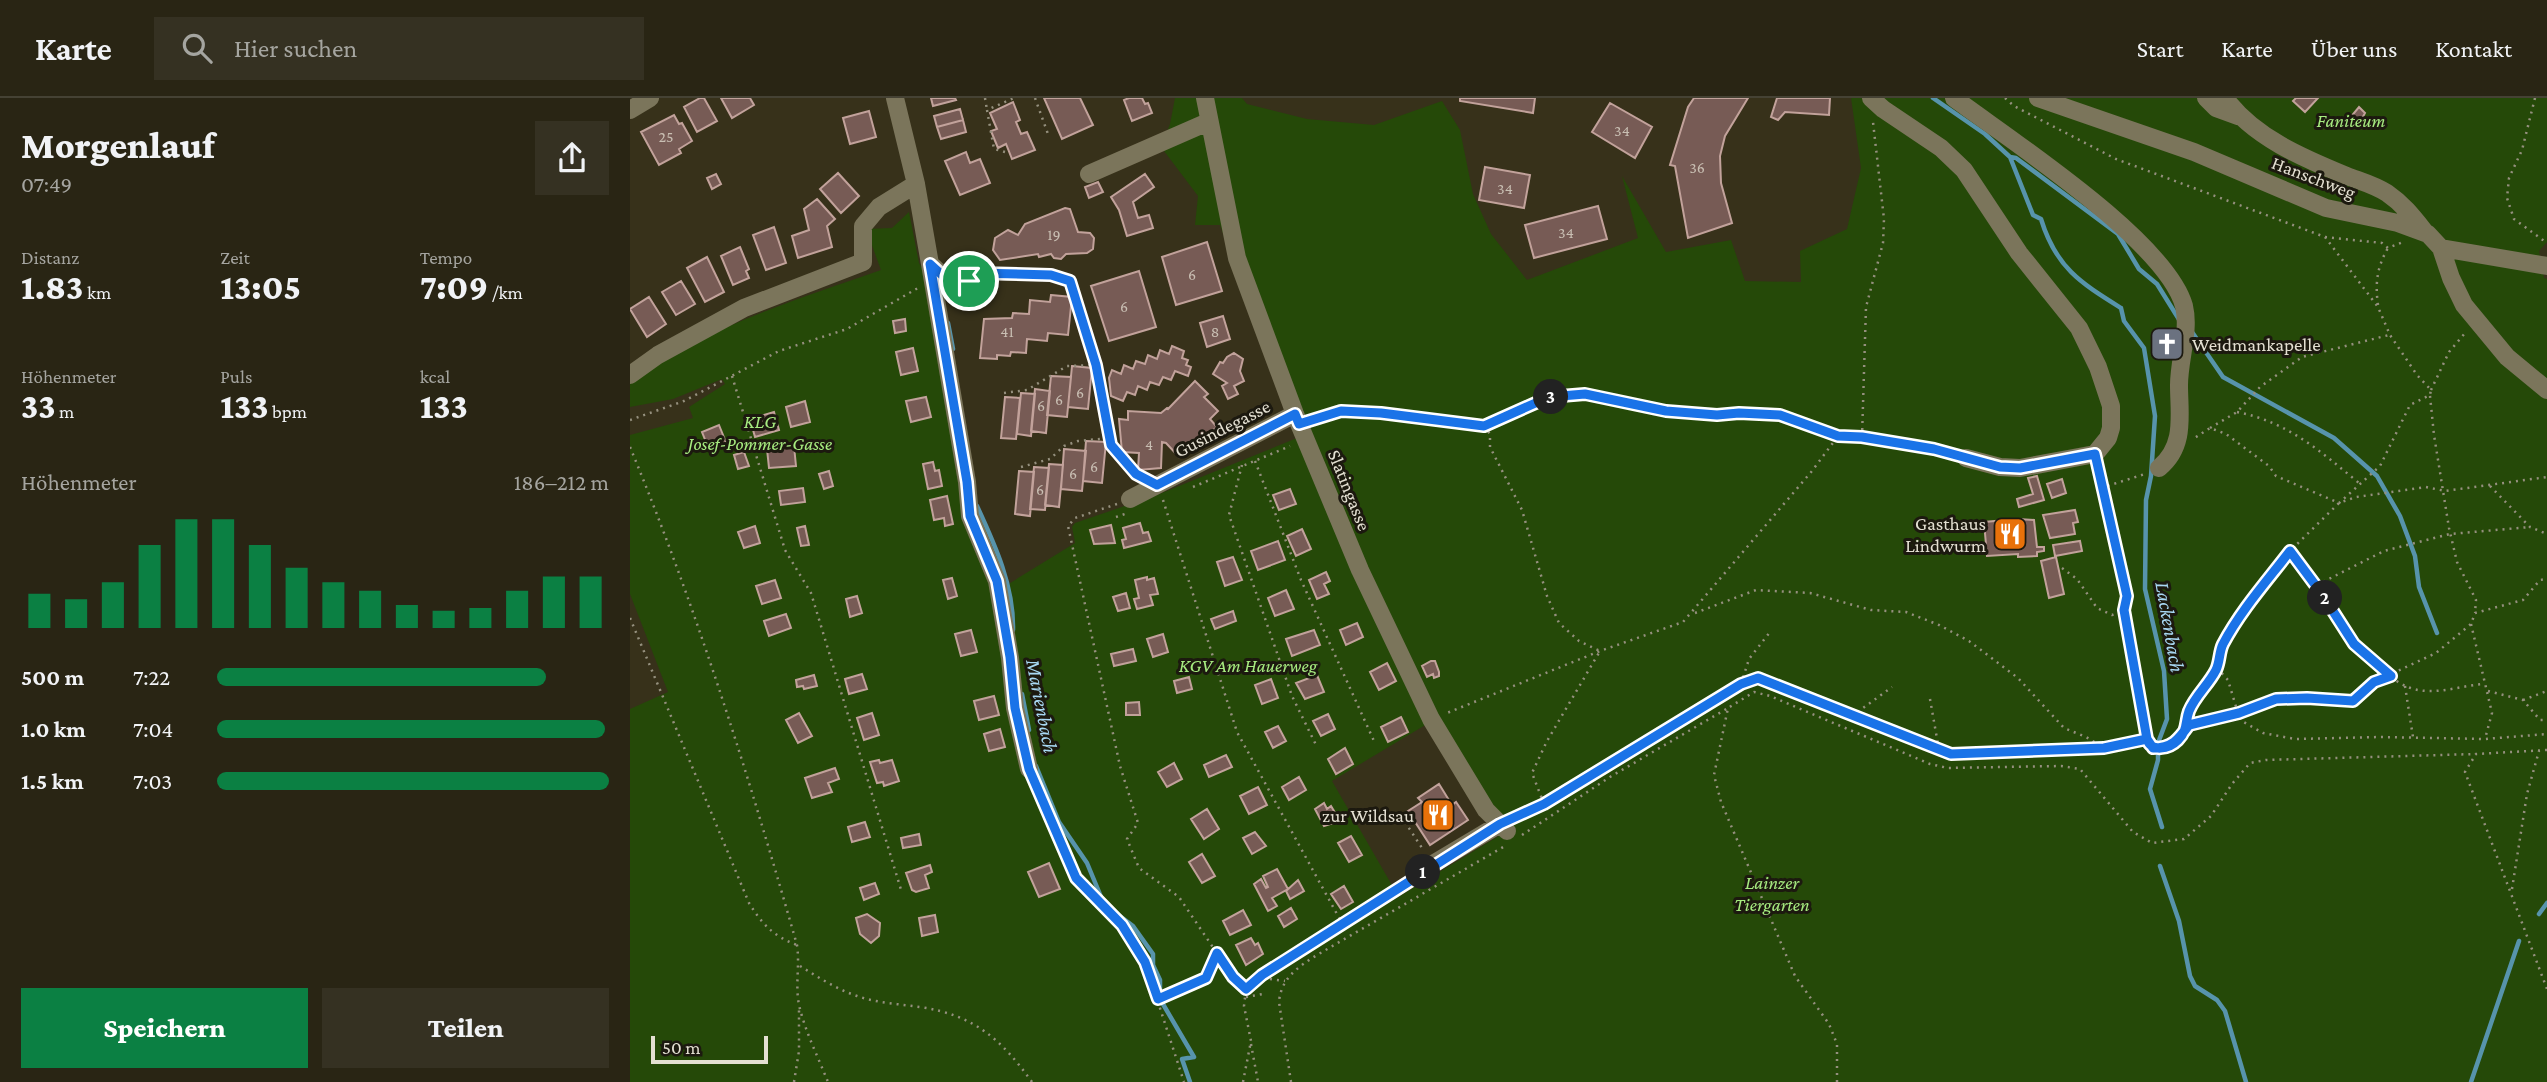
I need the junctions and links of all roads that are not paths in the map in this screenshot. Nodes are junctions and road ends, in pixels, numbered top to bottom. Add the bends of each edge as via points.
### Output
1 (650, 98) edge
2 (895, 98) edge
3 (1205, 98) edge
4 (1871, 98) edge
5 (1954, 98) edge
6 (2038, 98) edge
7 (2206, 98) edge
8 (2225, 98) edge
9 (630, 110) edge
10 (2238, 116) junction
11 (1208, 122) junction
12 (1089, 174) dead end
13 (916, 184) junction
14 (2428, 234) junction
15 (2441, 248) junction
16 (2543, 263) edge
17 (931, 272) junction
18 (969, 281) road end
19 (630, 375) edge
20 (2547, 390) edge
21 (1300, 426) junction
22 (1966, 457) road end
23 (2151, 471) road end
24 (1129, 506) road end
25 (1029, 769) road end
26 (1433, 864) road end

1 - 9 street
2 - 13 street
3 - 11 street, Slatingasse
4 - 22 street via 1964,170 2019,253 2079,328 2111,406 2111,428 2095,454 2020,468
5 - 23 street via 2109,214 2174,284 2185,326 2180,434 2169,460
6 - 14 street, Hanschweg via 2194,152 2326,208
7 - 10 street via 2216,108
8 - 10 street
10 - 14 street via 2291,150 2385,192
11 - 12 street
11 - 21 street, Slatingasse via 1237,258
13 - 17 street
13 - 19 street via 879,208 863,226 863,262 744,308
14 - 15 street, Hanschweg
15 - 16 street
15 - 20 street, Hanschweg via 2464,305 2507,357
17 - 18 street
17 - 25 street via 970,516 997,581 1015,708
21 - 24 street, Gusindegasse via 1157,485
21 - 26 street, Slatingasse via 1360,570 1431,719 1486,810 1509,834

